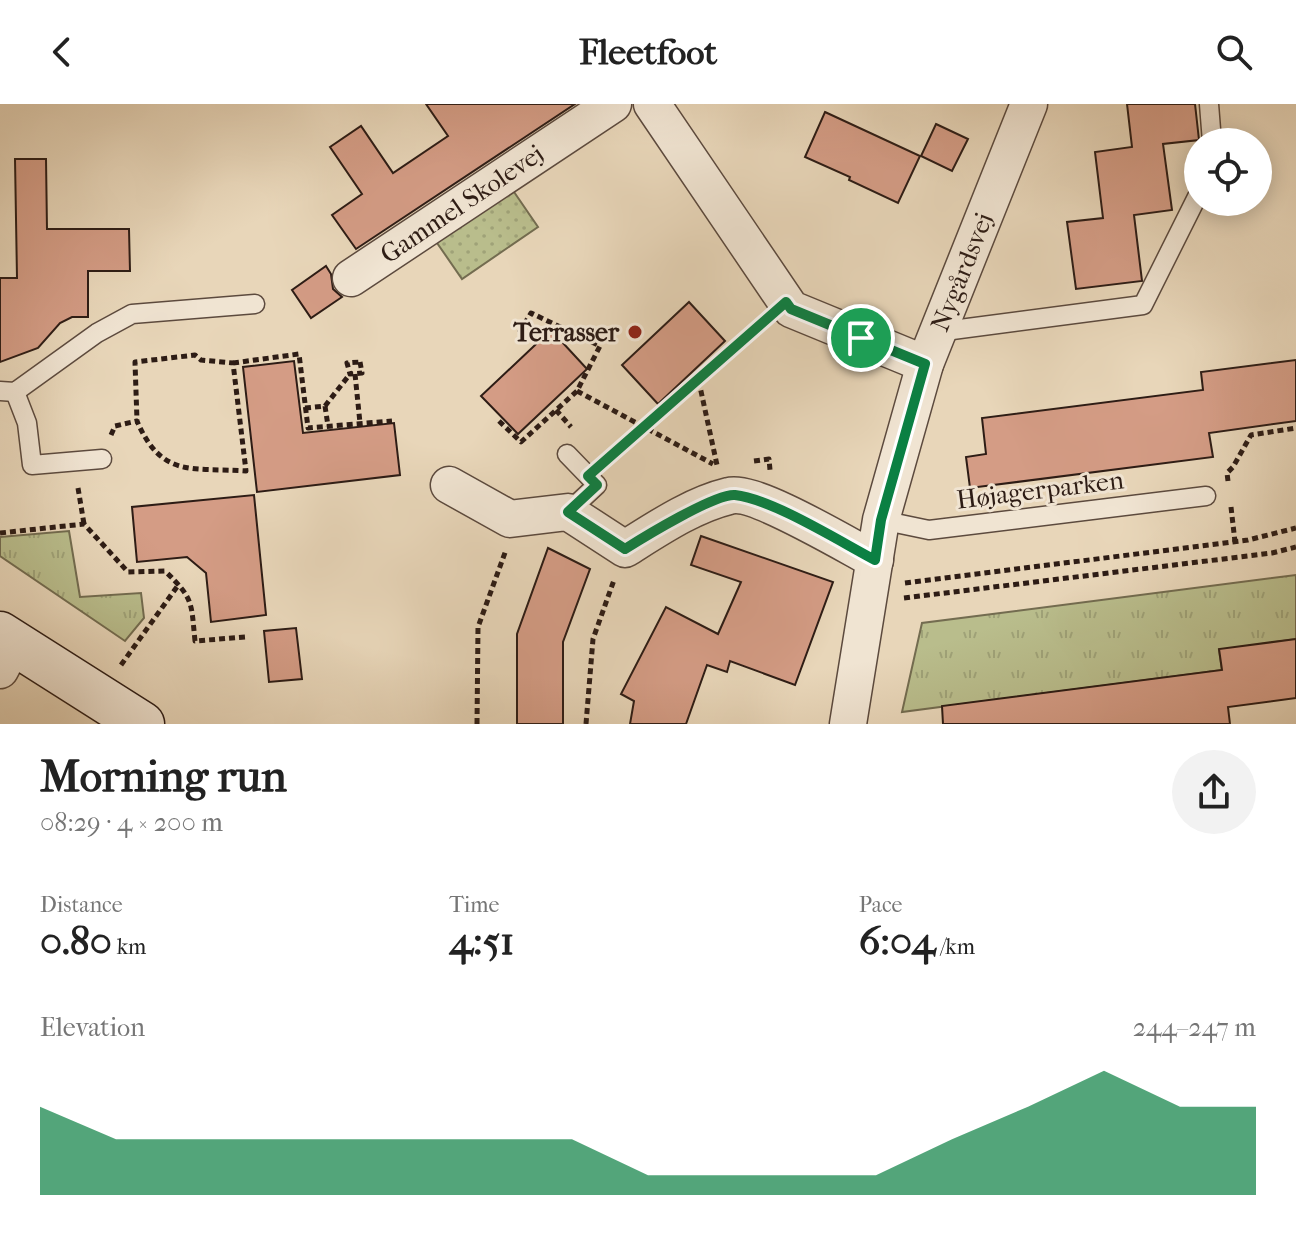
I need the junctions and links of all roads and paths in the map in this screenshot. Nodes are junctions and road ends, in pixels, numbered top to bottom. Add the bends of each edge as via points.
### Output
1 (613, 104) edge
2 (652, 104) edge
3 (1029, 104) edge
4 (1209, 104) edge
5 (1211, 128) edge
6 (1188, 216) edge
7 (351, 278) dead end
8 (786, 302) junction
9 (255, 304) dead end
10 (519, 333) dead end
11 (931, 348) junction
12 (233, 363) junction
13 (693, 382) junction
14 (577, 391) junction
15 (8, 392) edge
16 (325, 406) junction
17 (305, 408) junction
18 (137, 421) junction
19 (392, 421) dead end
20 (499, 421) dead end
21 (360, 423) junction
22 (328, 426) junction
23 (643, 426) junction
24 (1296, 428) edge
25 (567, 454) dead end
26 (102, 459) joint
27 (769, 459) dead end
28 (745, 462) dead end
29 (74, 463) junction
30 (717, 466) junction
31 (730, 472) dead end
32 (588, 476) junction
33 (1227, 476) dead end
34 (449, 485) dead end
35 (1206, 496) dead end
36 (568, 512) junction
37 (518, 518) junction
38 (881, 520) junction
39 (84, 524) junction
40 (1233, 526) dead end
41 (1296, 528) edge
42 (0, 533) edge
43 (1235, 542) junction
44 (1296, 547) edge
45 (625, 549) junction
46 (871, 582) junction
47 (179, 584) junction
48 (245, 637) dead end
49 (5, 649) edge
50 (99, 697) junction
51 (142, 724) edge
52 (477, 724) edge
53 (586, 724) edge
54 (848, 724) edge

1 - 7 street, Gammel Skolevej
2 - 8 street
3 - 11 street, Nygårdsvej
4 - 5 lane
6 - 11 lane via 1143,305
8 - 11 street via 791,309
8 - 13 path
9 - 15 lane via 132,314
10 - 14 path via 531,313 600,346
11 - 38 street, Nygårdsvej
12 - 17 path via 299,354
12 - 18 path via 195,355 135,362
12 - 18 path via 246,471 172,465 156,453
13 - 23 path
13 - 30 path via 699,382
14 - 20 path via 521,442
14 - 23 path
15 - 29 lane via 27,423 32,465
16 - 17 path
16 - 21 path via 352,374
16 - 22 path
17 - 22 path via 308,428
18 - 26 path via 115,426
19 - 21 path
21 - 22 path
23 - 30 path
23 - 32 path
24 - 33 path via 1251,435
25 - 32 lane
26 - 29 lane
27 - 28 path
29 - 39 path
30 - 31 path
32 - 36 lane via 597,485
34 - 37 street via 510,519
35 - 38 lane, Højagerparken via 929,530
36 - 37 street
36 - 45 street
37 - 52 path via 478,627
38 - 46 street, Nygårdsvej
39 - 42 path
39 - 47 path via 128,572 165,571
40 - 43 path
41 - 43 path
43 - 46 path via 898,584
44 - 46 path via 1272,553
45 - 46 street via 674,519 733,494 774,506
45 - 53 path via 593,639
46 - 54 street, Nygårdsvej
47 - 48 path via 191,601 195,641
47 - 50 path
49 - 50 street
50 - 51 street

